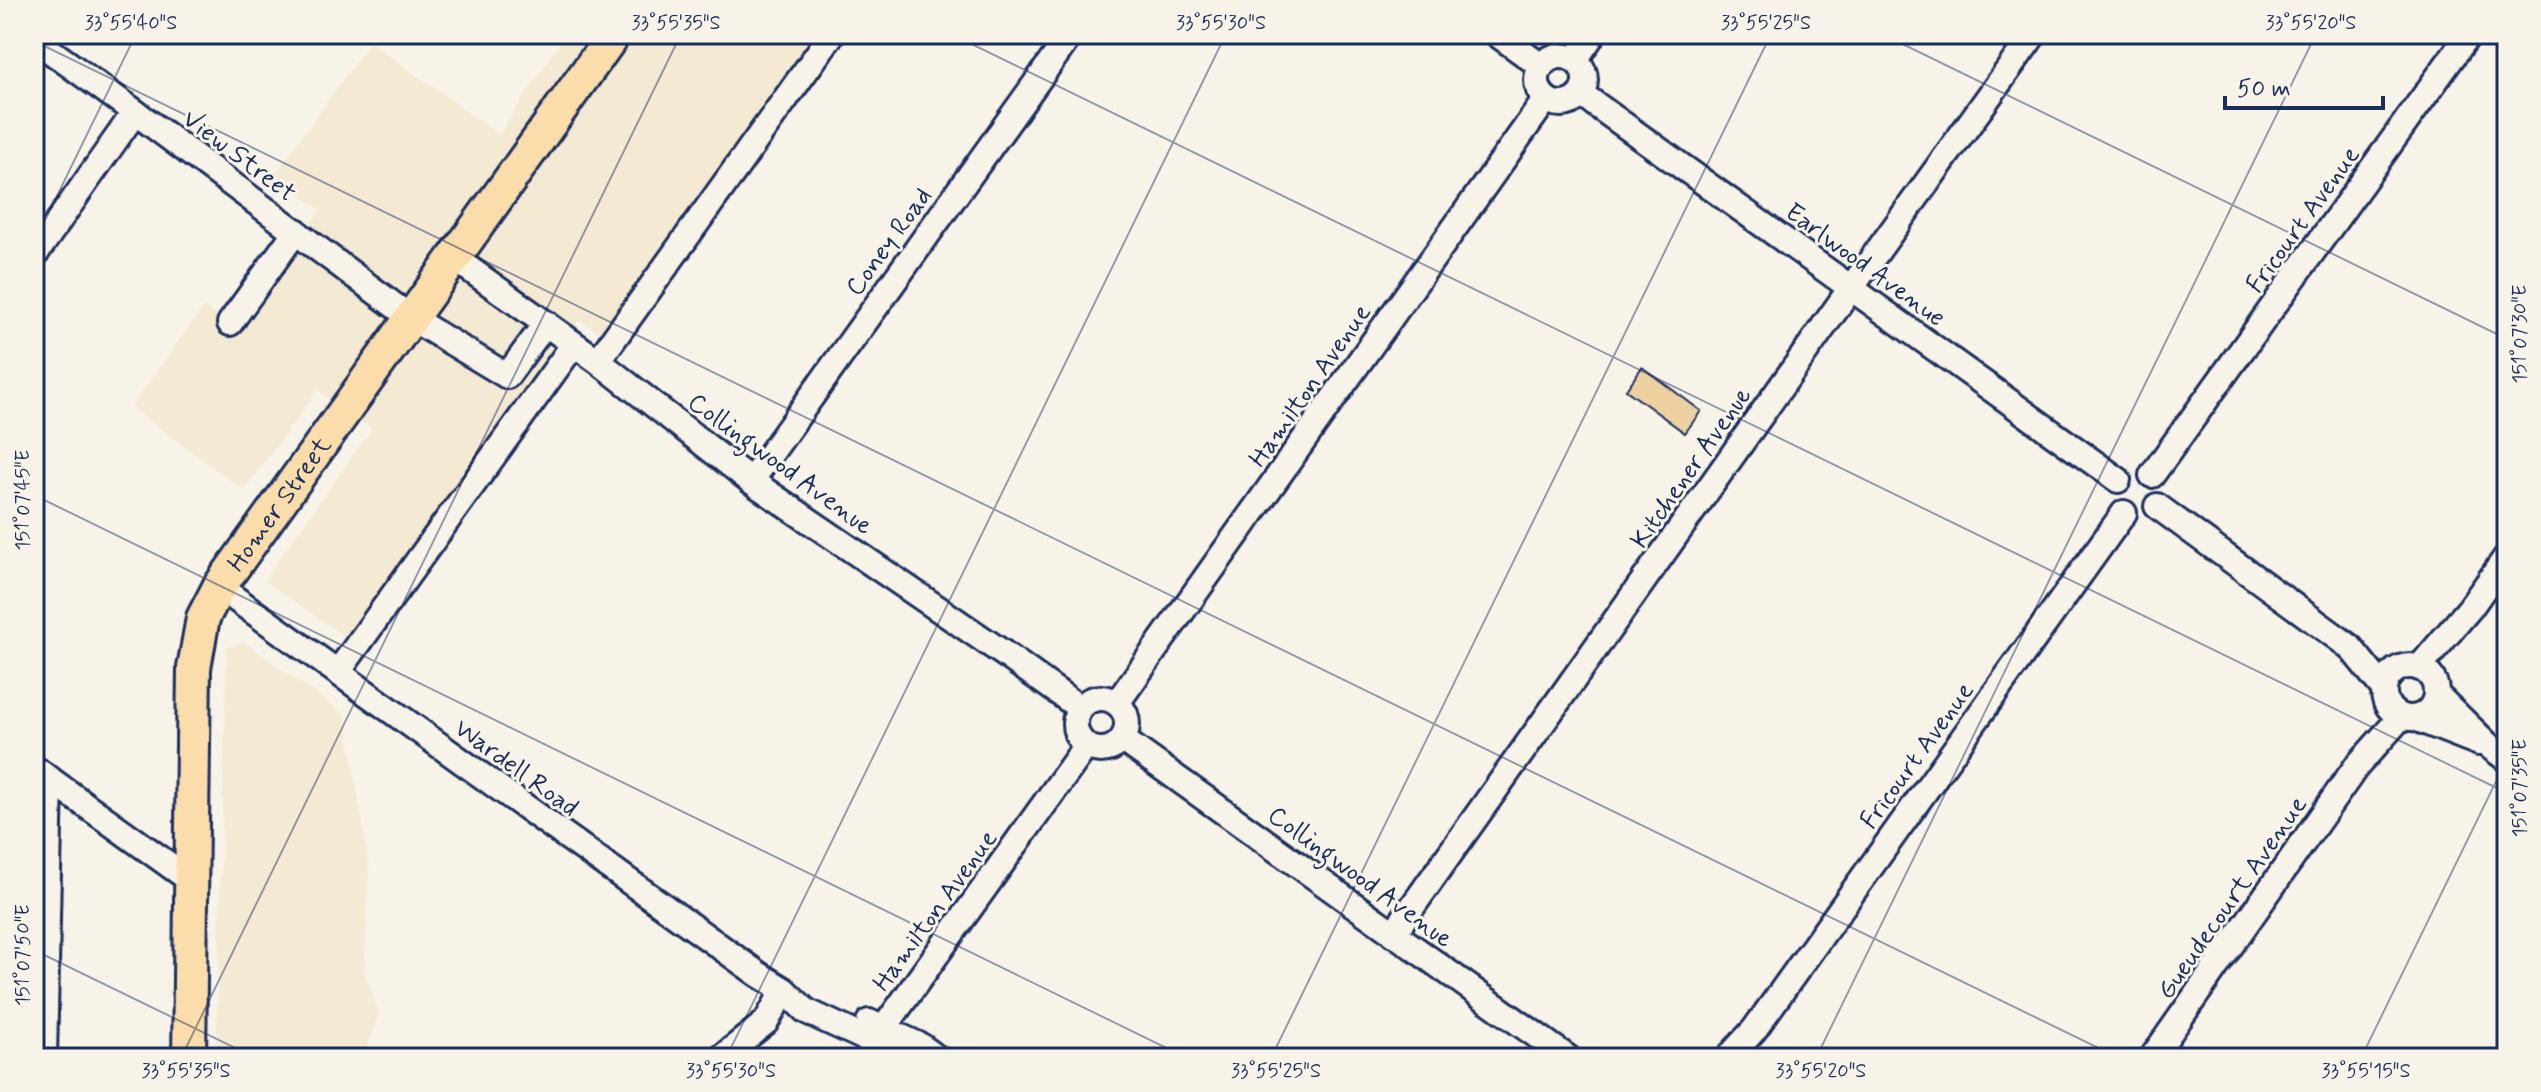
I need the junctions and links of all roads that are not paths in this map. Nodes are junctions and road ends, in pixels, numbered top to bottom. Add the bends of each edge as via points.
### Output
1 (614, 34) edge
2 (832, 34) edge
3 (1071, 34) edge
4 (1497, 34) edge
5 (1593, 34) edge
6 (2034, 34) edge
7 (2469, 34) edge
8 (34, 39) edge
9 (1575, 60) junction
10 (1541, 66) junction
11 (1581, 94) junction
12 (1546, 99) junction
13 (135, 112) junction
14 (296, 231) junction
15 (34, 256) edge
16 (454, 258) junction
17 (1851, 288) junction
18 (411, 318) junction
19 (230, 323) dead end
20 (546, 323) junction
21 (574, 344) junction
22 (598, 361) junction
23 (2152, 475) junction
24 (2118, 480) junction
25 (751, 481) junction
26 (2157, 506) junction
27 (2124, 513) junction
28 (2507, 556) edge
29 (219, 587) junction
30 (2350, 647) junction
31 (338, 672) junction
32 (2424, 678) junction
33 (1117, 703) junction
34 (2397, 707) junction
35 (1080, 708) junction
36 (1122, 739) junction
37 (1086, 746) junction
38 (2498, 753) edge
39 (42, 774) edge
40 (193, 882) junction
41 (1393, 934) junction
42 (784, 990) junction
43 (884, 1028) junction
44 (1754, 1030) junction
45 (44, 1058) edge
46 (189, 1058) edge
47 (721, 1058) edge
48 (908, 1058) edge
49 (937, 1058) edge
50 (1568, 1058) edge
51 (1728, 1058) edge
52 (1742, 1058) edge
53 (2152, 1058) edge

1 - 16 main road, Homer Street
2 - 22 street
3 - 25 street, Coney Road
4 - 10 street
5 - 9 street
6 - 17 street, Kitchener Avenue
7 - 23 street, Fricourt Avenue
8 - 13 street, View Street
9 - 10 street via 1553,57
9 - 11 street via 1585,80
10 - 12 street via 1537,80
11 - 12 street via 1561,105
11 - 17 street, Earlwood Avenue
12 - 33 street, Hamilton Avenue
13 - 14 street, View Street
13 - 15 street
14 - 18 street, View Street
14 - 19 street
16 - 18 main road, Homer Street
16 - 20 street, Collingwood Avenue
17 - 24 street, Earlwood Avenue
17 - 41 street, Kitchener Avenue
18 - 20 street, View Street via 507,376
18 - 29 main road, Homer Street
20 - 21 street, Collingwood Avenue
21 - 22 street, Collingwood Avenue
21 - 31 street
22 - 25 street, Collingwood Avenue
23 - 24 street via 2134,470
23 - 26 street via 2161,493
24 - 27 street via 2114,498
25 - 35 street, Collingwood Avenue
26 - 27 street via 2139,517
26 - 30 street
27 - 44 street, Fricourt Avenue
28 - 32 street, Gueudecourt Avenue
29 - 31 street, Wardell Road
29 - 40 main road, Homer Street via 203,618 194,668
30 - 32 street
30 - 34 street
31 - 42 street, Wardell Road
32 - 34 street, Gueudecourt Avenue via 2429,709
32 - 34 street, Gueudecourt Avenue via 2389,677
32 - 38 street
33 - 35 street via 1093,699
33 - 36 street via 1127,724
34 - 38 street
34 - 53 street, Gueudecourt Avenue
35 - 37 street via 1076,733
36 - 37 street via 1102,750
36 - 41 street, Collingwood Avenue
37 - 43 street, Hamilton Avenue
39 - 40 street
39 - 45 street
40 - 46 main road, Homer Street
41 - 50 street, Collingwood Avenue
42 - 43 street, Wardell Road
42 - 47 street via 766,1022
42 - 48 street, Wardell Road via 806,1011
43 - 49 street, Wardell Road
44 - 51 street, Fricourt Avenue
44 - 52 street, Fricourt Avenue

